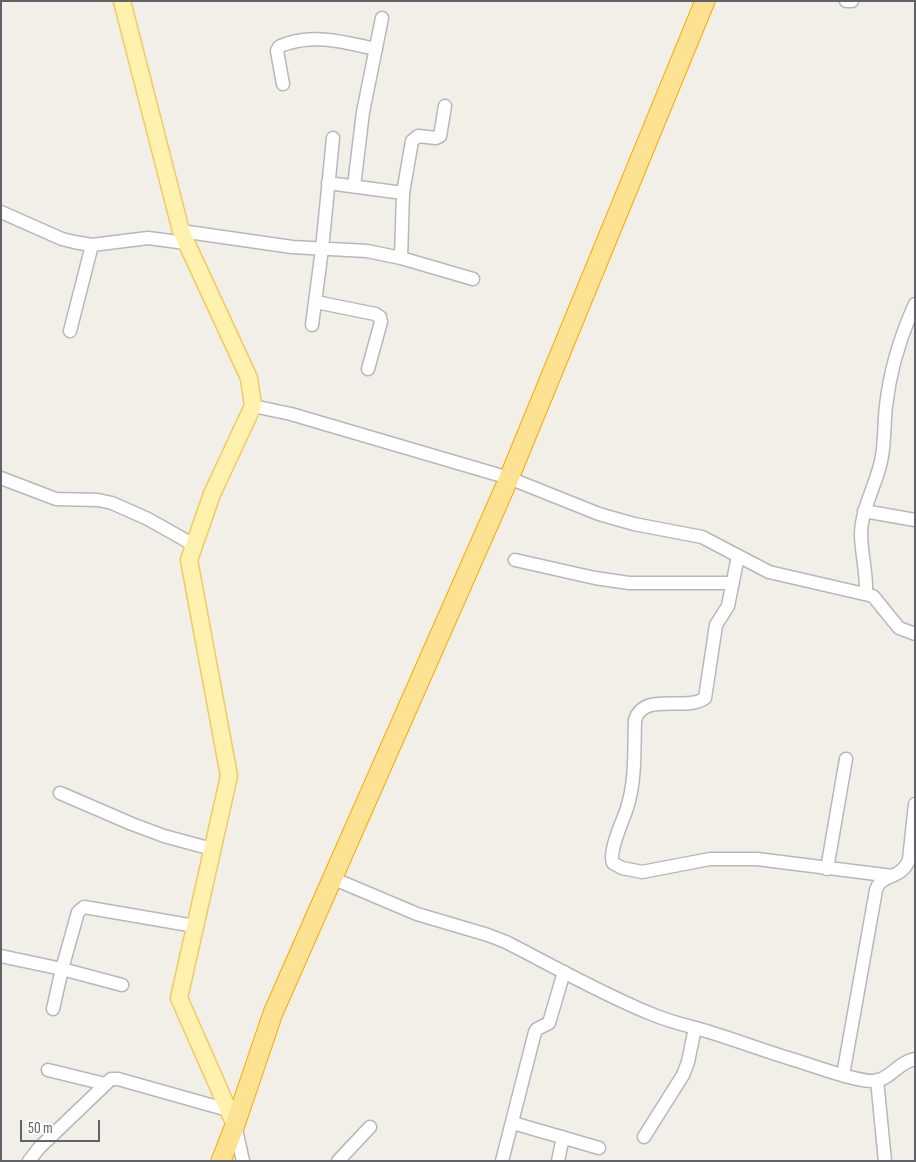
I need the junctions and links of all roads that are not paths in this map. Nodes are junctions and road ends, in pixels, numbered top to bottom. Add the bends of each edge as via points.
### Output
1 (122, 1) edge
2 (705, 1) edge
3 (382, 18) dead end
4 (376, 49) junction
5 (283, 84) dead end
6 (444, 106) dead end
7 (333, 138) dead end
8 (328, 183) junction
9 (354, 186) junction
10 (403, 193) junction
11 (2, 214) edge
12 (183, 237) junction
13 (92, 245) junction
14 (322, 249) junction
15 (401, 258) junction
16 (473, 279) dead end
17 (316, 302) junction
18 (915, 304) edge
19 (312, 325) dead end
20 (70, 331) dead end
21 (368, 369) dead end
22 (253, 406) junction
23 (1, 478) edge
24 (509, 478) junction
25 (864, 511) junction
26 (915, 520) edge
27 (192, 549) junction
28 (738, 556) junction
29 (515, 560) dead end
30 (733, 583) junction
31 (866, 594) junction
32 (915, 634) edge
33 (846, 759) dead end
34 (60, 793) dead end
35 (915, 804) edge
36 (212, 849) junction
37 (827, 869) junction
38 (892, 876) junction
39 (332, 878) junction
40 (195, 926) junction
41 (1, 956) edge
42 (62, 969) junction
43 (564, 972) junction
44 (122, 985) dead end
45 (53, 1009) dead end
46 (695, 1028) junction
47 (915, 1059) edge
48 (48, 1070) dead end
49 (843, 1076) junction
50 (877, 1080) junction
51 (105, 1084) junction
52 (232, 1118) junction
53 (513, 1122) junction
54 (370, 1127) dead end
55 (563, 1137) junction
56 (644, 1137) dead end
57 (599, 1148) dead end
58 (30, 1161) edge
59 (221, 1161) edge
60 (243, 1161) edge
61 (338, 1161) edge
62 (502, 1161) edge
63 (558, 1161) edge
64 (885, 1161) edge

1 - 12 main road
2 - 24 highway
3 - 4 street
4 - 5 street via 316,38 283,45 278,51
4 - 9 street via 363,112
6 - 10 street via 440,136 418,136 412,141
7 - 8 street
8 - 9 street
8 - 14 street
9 - 10 street
10 - 15 street
11 - 13 street via 62,239
12 - 13 street via 162,240 137,238
12 - 14 street
12 - 22 main road via 249,378
13 - 20 street
14 - 15 street via 367,251
14 - 17 street
15 - 16 street
17 - 19 street
17 - 21 street via 380,317
18 - 25 street via 900,336 893,364 882,456
22 - 24 street via 291,414
22 - 27 main road via 212,494
23 - 27 street via 56,499 98,500 118,505 148,518
24 - 28 street via 599,514 702,537
24 - 39 highway
25 - 26 street
25 - 31 street via 861,543
27 - 36 main road via 190,560 229,776
28 - 30 street
28 - 31 street via 769,572
29 - 30 street via 629,584
30 - 37 street via 728,606 716,625 705,698 651,705 637,714 630,798 611,860 615,865 633,871 728,858
31 - 32 street via 878,601 899,628
33 - 37 street
34 - 36 street via 156,833
35 - 38 street via 909,860 903,871
36 - 40 main road
37 - 38 street
38 - 49 street via 880,883 876,890
39 - 43 street via 417,914 488,935
39 - 52 highway
40 - 42 street via 84,907 78,912
40 - 52 main road via 179,998
41 - 42 street
42 - 44 street
42 - 45 street
43 - 46 street via 648,1013
43 - 53 street via 550,1021 535,1032
46 - 49 street
46 - 56 street via 686,1068
47 - 50 street
48 - 51 street
49 - 50 street
50 - 64 street
51 - 52 street via 118,1079
51 - 58 street via 39,1148
52 - 59 highway
52 - 60 street
53 - 55 street
53 - 62 street
54 - 61 street
55 - 57 street
55 - 63 street

